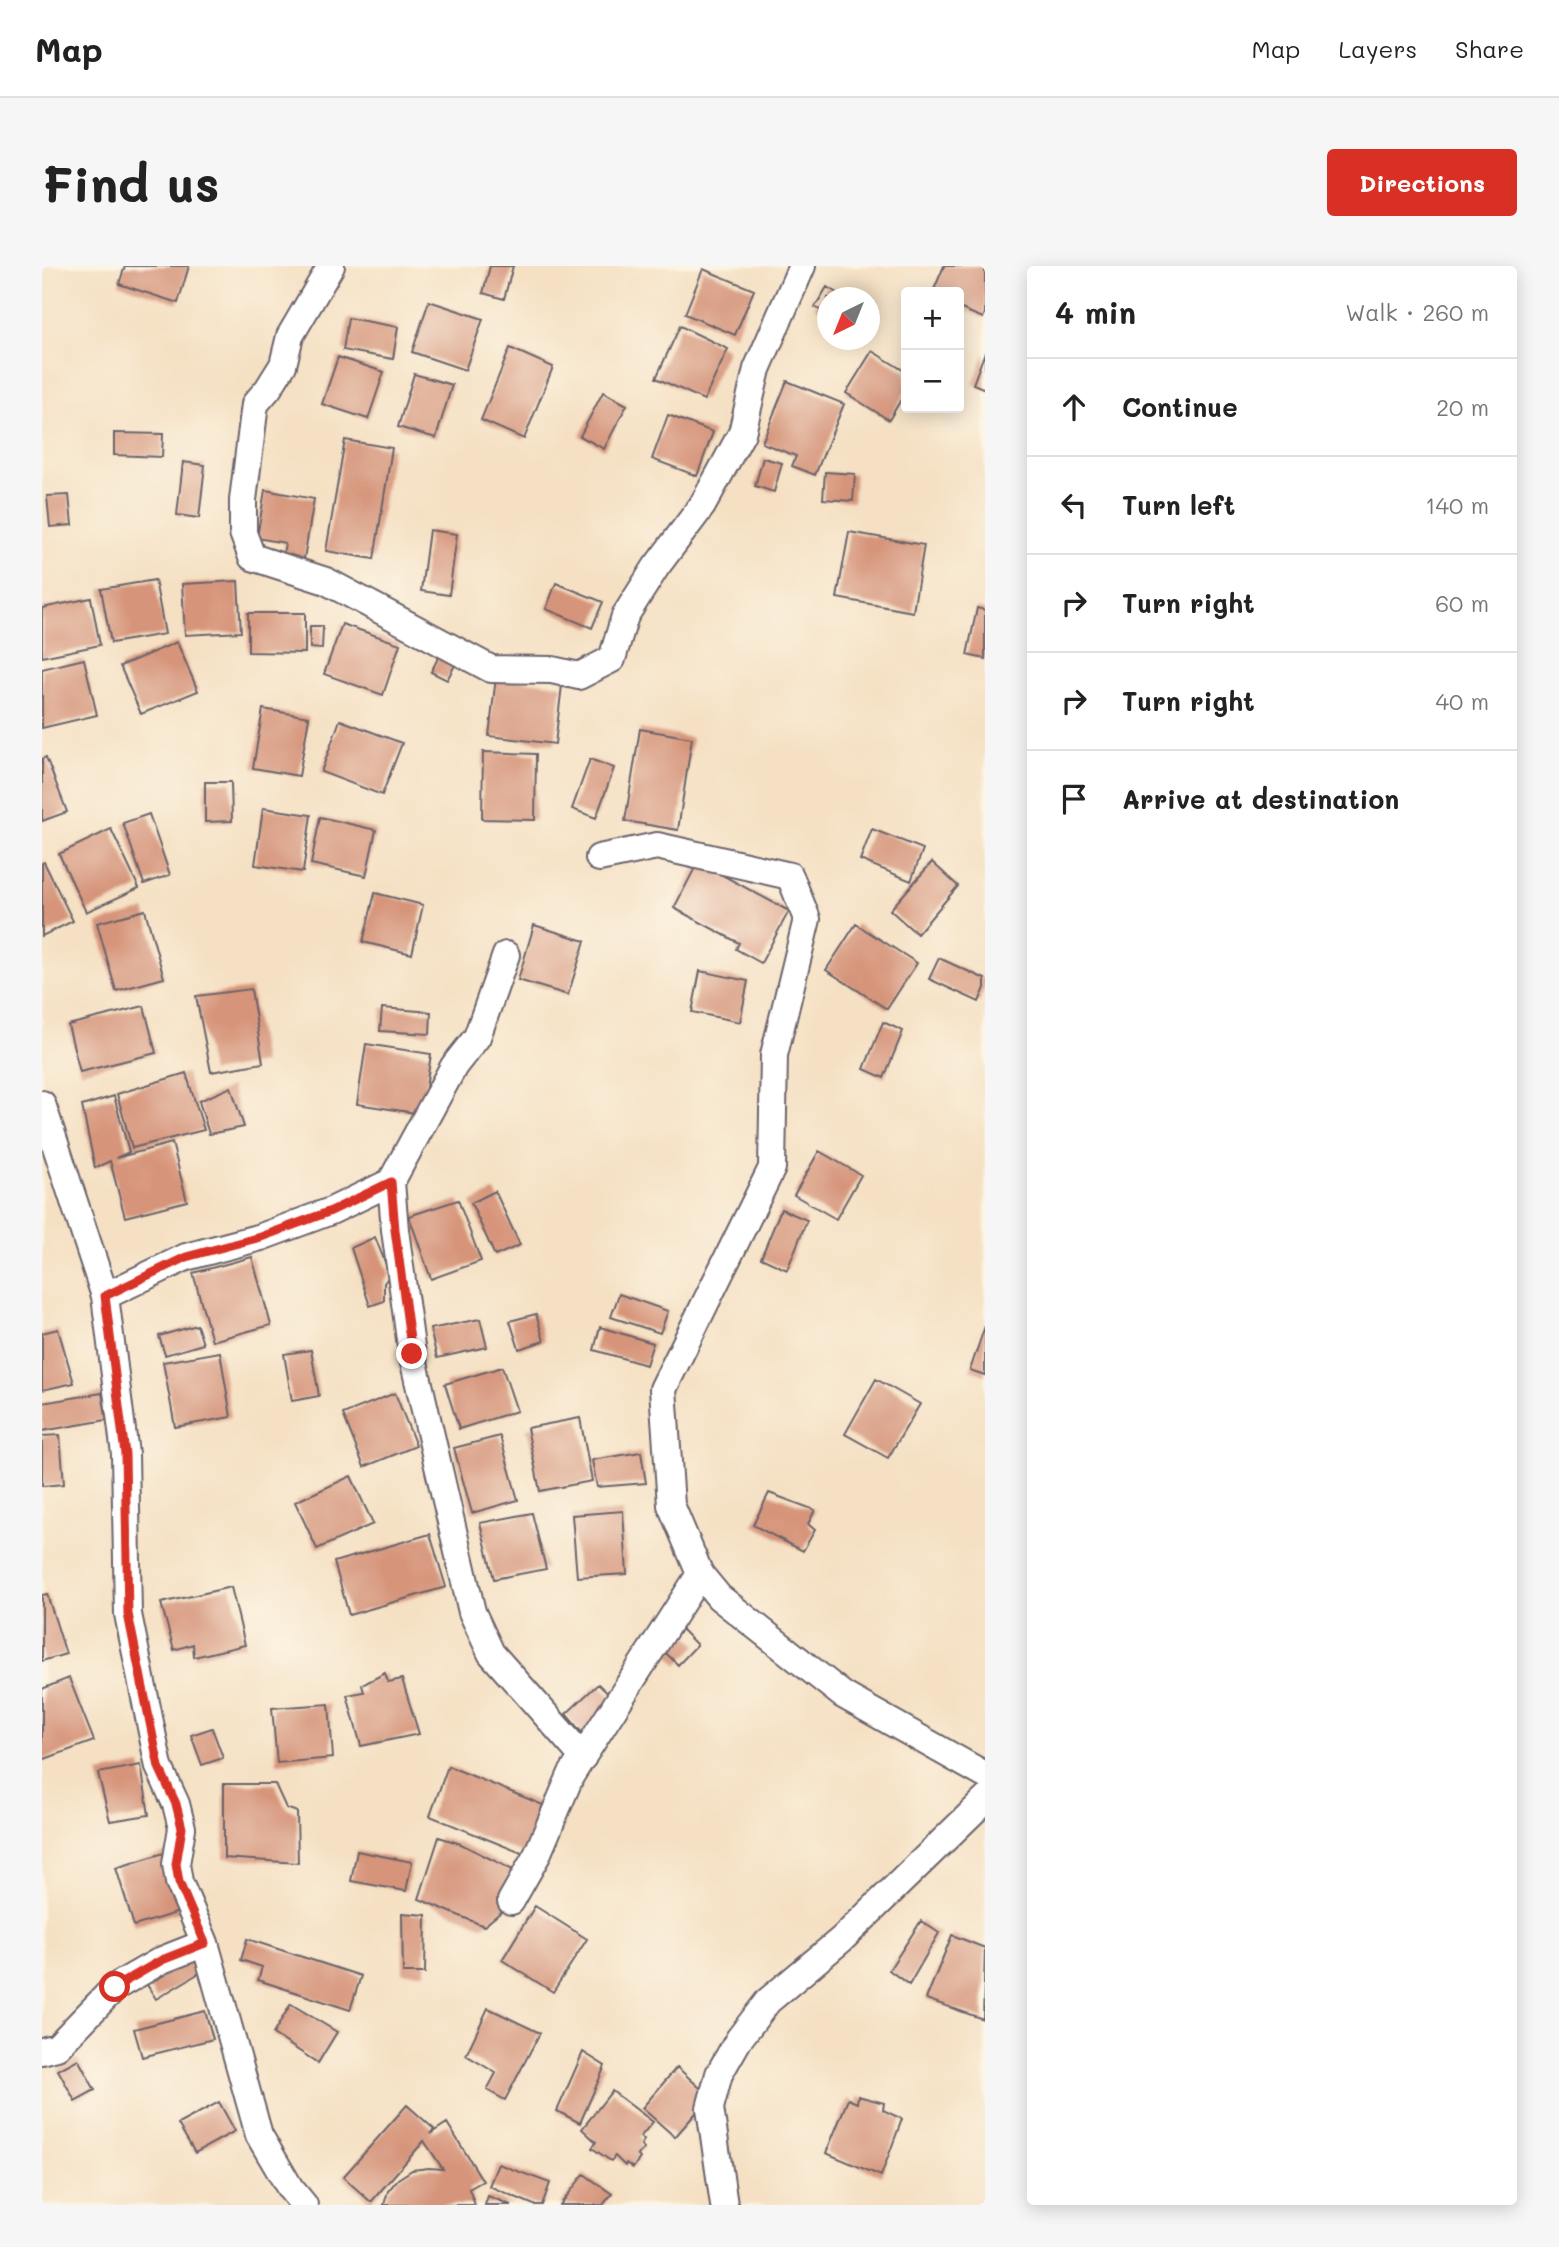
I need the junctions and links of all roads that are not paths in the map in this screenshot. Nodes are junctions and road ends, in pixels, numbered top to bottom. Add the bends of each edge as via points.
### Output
1 (331, 266) edge
2 (802, 266) edge
3 (599, 858) dead end
4 (506, 955) dead end
5 (42, 1104) edge
6 (391, 1182) junction
7 (105, 1296) junction
8 (701, 1574) junction
9 (583, 1757) junction
10 (985, 1775) edge
11 (985, 1800) edge
12 (511, 1900) dead end
13 (205, 1943) junction
14 (42, 2051) edge
15 (304, 2205) edge
16 (724, 2205) edge

1 - 2 street via 290,336 283,365 255,404 243,500 243,533 252,557 326,581 491,668 552,670 579,676 612,659 625,616 702,506 743,433 757,369
3 - 8 street via 657,846 790,876 807,919 774,1055 772,1168 663,1389 671,1505
4 - 6 street via 477,1037 454,1066
5 - 7 street
6 - 7 street via 261,1237 186,1257
6 - 9 street via 412,1354 472,1612 491,1653
7 - 13 street via 125,1454 128,1614 159,1767 182,1828 176,1864 179,1882
8 - 9 street
8 - 10 street via 719,1597 843,1695
9 - 12 street
11 - 16 street via 842,1939 768,2001 739,2039 719,2074 710,2109
13 - 14 street via 162,1960 115,1987 57,2048
13 - 15 street via 260,2135

